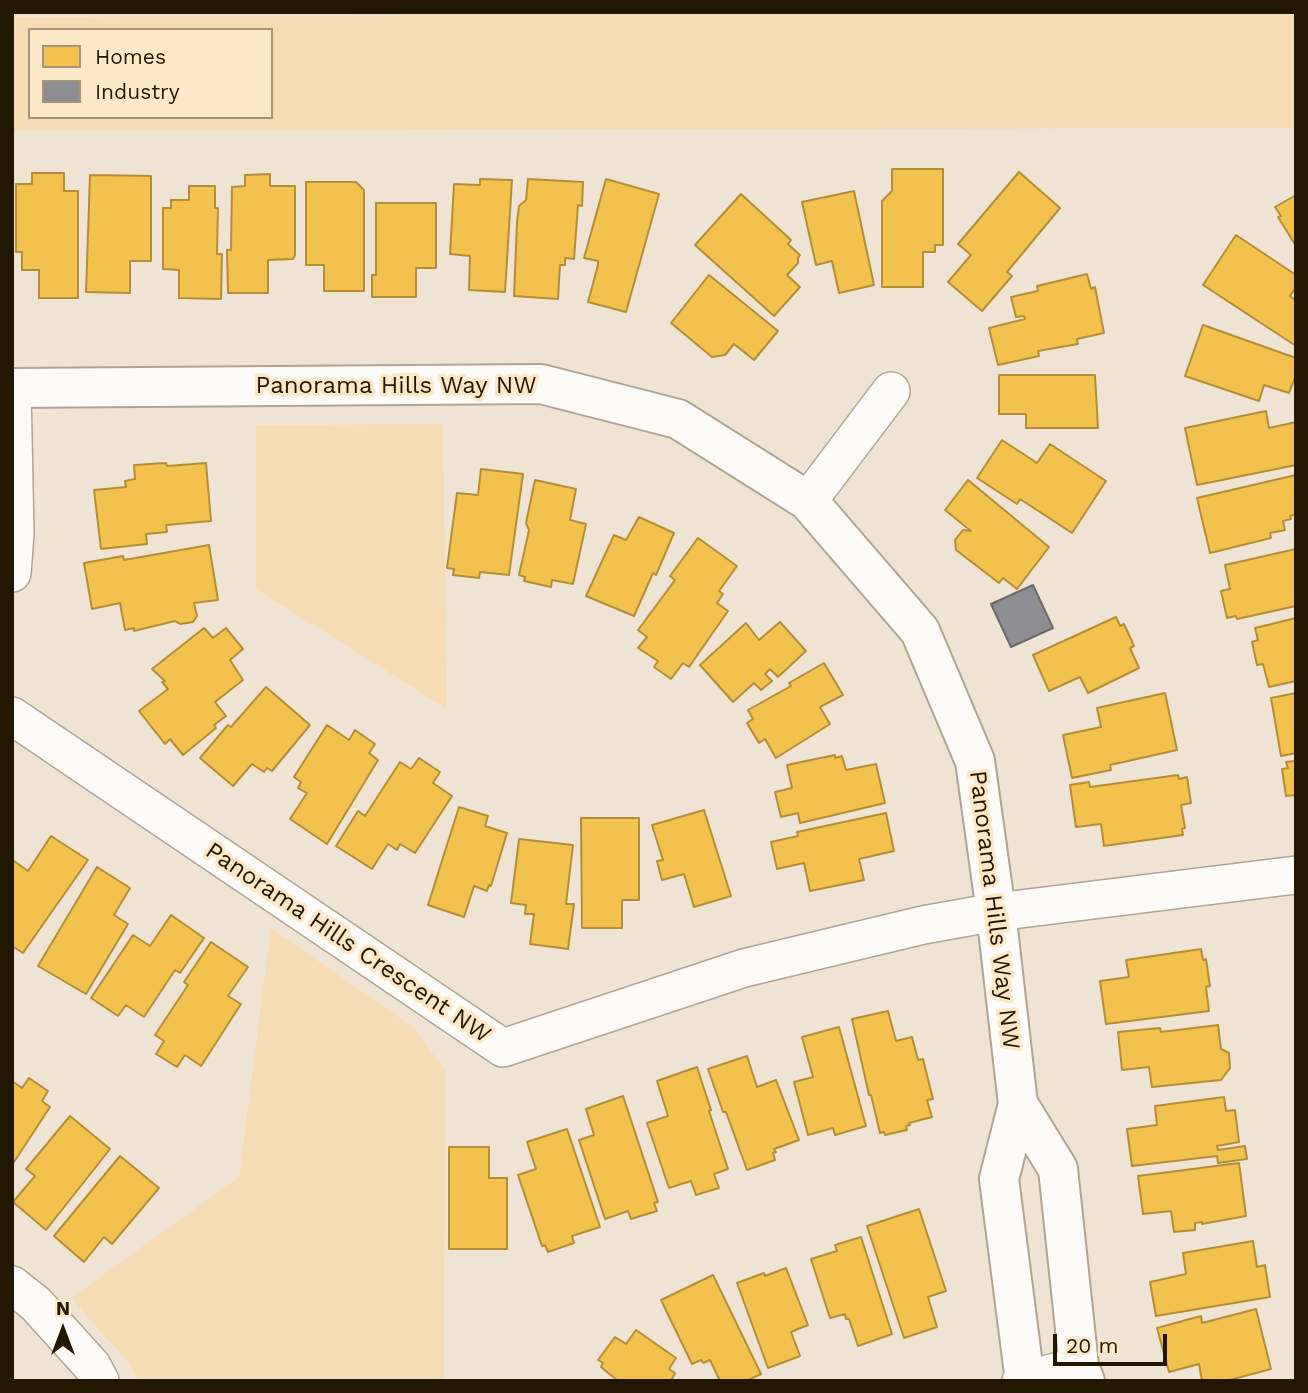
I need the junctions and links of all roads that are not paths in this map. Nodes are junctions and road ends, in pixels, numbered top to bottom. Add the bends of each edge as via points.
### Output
1 (12, 387) edge
2 (891, 391) dead end
3 (808, 501) junction
4 (12, 573) edge
5 (12, 716) edge
6 (1296, 875) edge
7 (996, 912) junction
8 (1018, 1104) junction
9 (12, 1285) edge
10 (1082, 1373) edge
11 (1024, 1380) edge
12 (100, 1381) edge

1 - 3 street, Panorama Hills Way NW via 541,384 678,419
1 - 4 street
2 - 3 street
3 - 7 street, Panorama Hills Way NW via 920,632 975,761
5 - 7 street, Panorama Hills Crescent NW via 503,1048 744,968
6 - 7 street
7 - 8 street, Panorama Hills Way NW
8 - 10 street, Panorama Hills Way NW via 1058,1169
8 - 11 street, Panorama Hills Way NW via 999,1179
9 - 12 street via 36,1304
10 - 11 street

